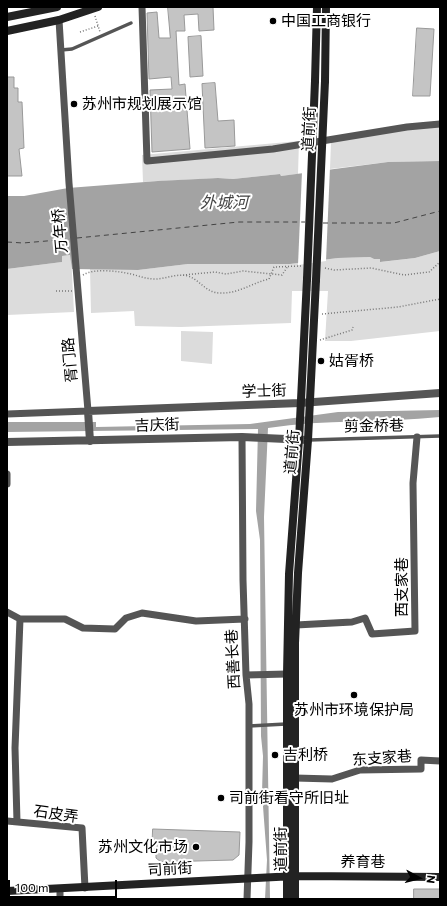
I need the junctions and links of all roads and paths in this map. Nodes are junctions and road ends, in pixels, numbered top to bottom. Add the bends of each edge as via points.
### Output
1 (56, 7) edge
2 (142, 7) edge
3 (317, 7) edge
4 (326, 7) edge
5 (95, 8) edge
6 (7, 17) edge
7 (59, 20) junction
8 (131, 23) dead end
9 (7, 31) edge
10 (80, 32) dead end
11 (61, 50) junction
12 (440, 124) edge
13 (440, 262) edge
14 (288, 266) junction
15 (304, 266) dead end
16 (322, 268) dead end
17 (272, 272) junction
18 (179, 275) junction
19 (77, 278) junction
20 (56, 291) dead end
21 (78, 291) junction
22 (440, 299) edge
23 (314, 315) junction
24 (353, 327) dead end
25 (313, 342) junction
26 (440, 393) edge
27 (310, 402) junction
28 (300, 404) junction
29 (7, 414) edge
30 (88, 415) junction
31 (440, 436) edge
32 (242, 437) junction
33 (417, 437) junction
34 (90, 439) junction
35 (304, 440) junction
36 (7, 442) edge
37 (7, 474) edge
38 (7, 484) edge
39 (7, 612) edge
40 (20, 619) junction
41 (244, 619) junction
42 (296, 625) junction
43 (287, 674) junction
44 (246, 675) junction
45 (288, 724) junction
46 (249, 726) junction
47 (440, 761) edge
48 (295, 778) junction
49 (7, 821) edge
50 (17, 822) junction
51 (291, 876) junction
52 (440, 877) edge
53 (247, 880) junction
54 (85, 888) junction
55 (60, 889) junction
56 (7, 891) edge
57 (60, 899) edge
58 (247, 899) edge
59 (287, 899) edge
60 (295, 899) edge

1 - 6 main road
2 - 12 street via 148,162 272,149
3 - 28 main road, 道前街, bridge
4 - 23 main road, 道前街, bridge
5 - 7 main road
5 - 10 path via 98,26
7 - 9 main road
7 - 11 street, 万年桥
8 - 11 lane via 72,49
11 - 19 street, 万年桥
13 - 16 path via 429,272 404,275 371,268
14 - 15 path
14 - 17 path via 274,267
14 - 17 path via 282,275
17 - 18 path
17 - 18 path via 269,279 253,283 240,291 219,293 206,289 194,279
18 - 19 path via 154,279 124,273 93,271
19 - 21 street, 胥门路
20 - 21 path
21 - 30 street, 胥门路
22 - 23 path via 398,307
23 - 25 main road, 道前街
24 - 25 path via 352,330
25 - 27 main road, 道前街
26 - 27 street, 学士街
27 - 28 street, 学士街
27 - 35 main road, 道前街
28 - 30 street, 学士街
28 - 35 main road, 道前街 via 299,426
29 - 30 street
30 - 34 street, 胥门路
31 - 33 lane, 剪金桥巷
32 - 34 street, 吉庆街
32 - 35 street, 吉庆街
32 - 41 street, 西善长巷
33 - 35 lane, 剪金桥巷
33 - 42 street, 西支家巷 via 413,483 415,631 372,634 365,618 352,622
34 - 36 street, 吉庆街
35 - 42 main road, 道前街
35 - 43 main road, 道前街 via 291,534
37 - 38 street
39 - 40 street
40 - 41 street via 65,619 83,628 116,629 126,618 142,613 196,621
40 - 50 street via 15,748
41 - 44 street, 西善长巷
42 - 48 main road, 道前街
43 - 44 street
43 - 45 main road, 道前街
44 - 46 street, 西善长巷
45 - 46 lane
45 - 51 main road, 道前街
46 - 53 street, 西善长巷 via 250,842
47 - 48 street, 东支家巷 via 421,760 422,768 360,770 332,779
48 - 51 main road, 道前街
49 - 50 street
50 - 54 street, 石皮弄 via 82,828
51 - 52 main road, 养育巷
51 - 53 main road, 司前街
51 - 59 main road, 道前街
51 - 60 main road, 道前街
53 - 54 main road, 司前街
53 - 58 street, 西善长巷
54 - 55 main road, 司前街
55 - 56 main road, 司前街
55 - 57 street

